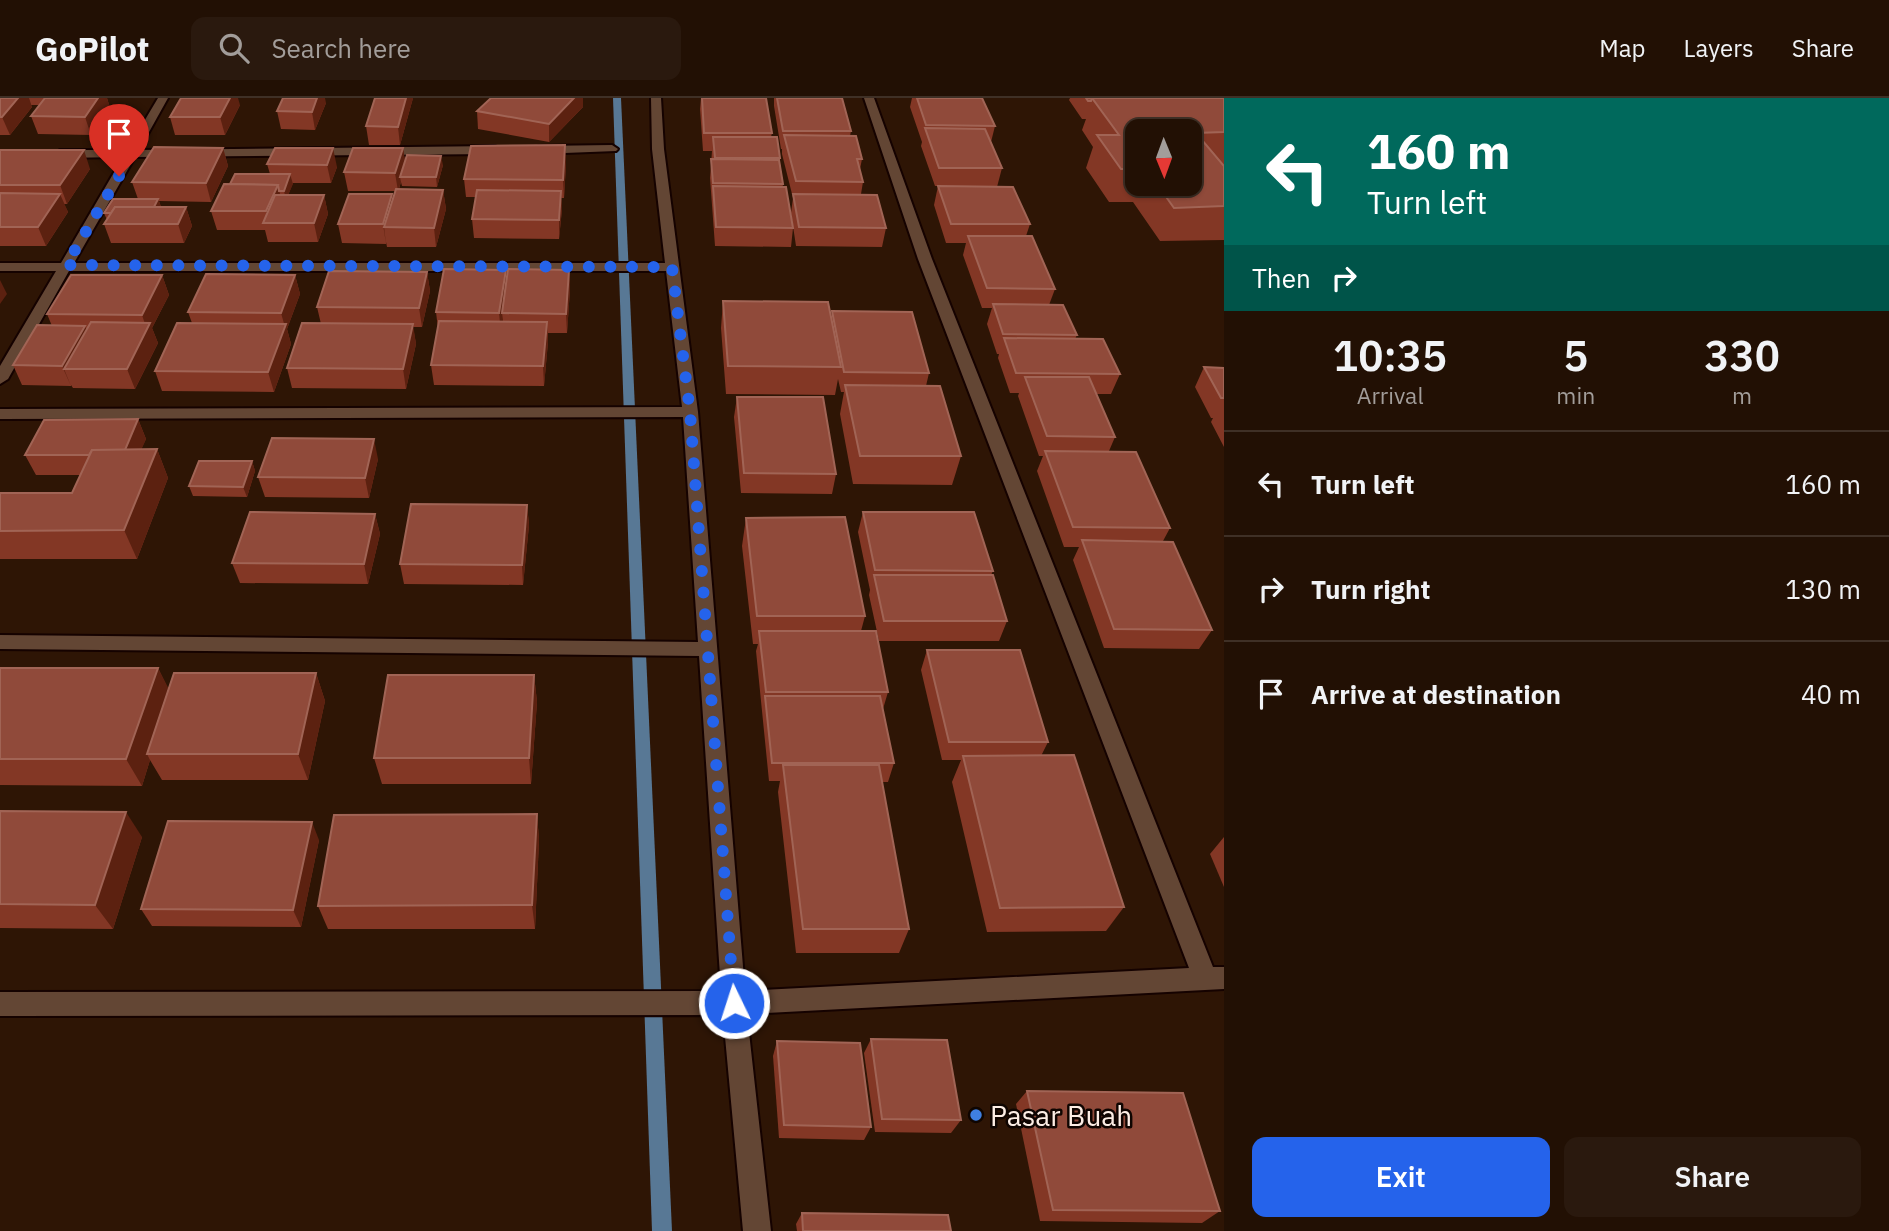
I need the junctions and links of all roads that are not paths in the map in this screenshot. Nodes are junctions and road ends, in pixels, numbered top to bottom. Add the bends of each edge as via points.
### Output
1 (163, 98) edge
2 (656, 98) edge
3 (869, 98) edge
4 (612, 149) dead end
5 (502, 150) edge
6 (530, 150) edge
7 (132, 153) junction
8 (53, 154) edge
9 (66, 265) junction
10 (0, 267) edge
11 (672, 267) junction
12 (0, 379) edge
13 (690, 412) junction
14 (0, 414) edge
15 (0, 642) edge
16 (708, 649) junction
17 (1214, 978) edge
18 (734, 1003) junction
19 (0, 1004) edge
20 (757, 1231) edge

1 - 7 street
2 - 11 street
3 - 17 street via 925,259
4 - 6 street
5 - 7 street
7 - 8 street
7 - 9 street
9 - 10 street
9 - 11 street
9 - 12 street
11 - 13 street
13 - 14 street
13 - 16 street
15 - 16 street
16 - 18 street
17 - 18 street
18 - 19 street
18 - 20 street

